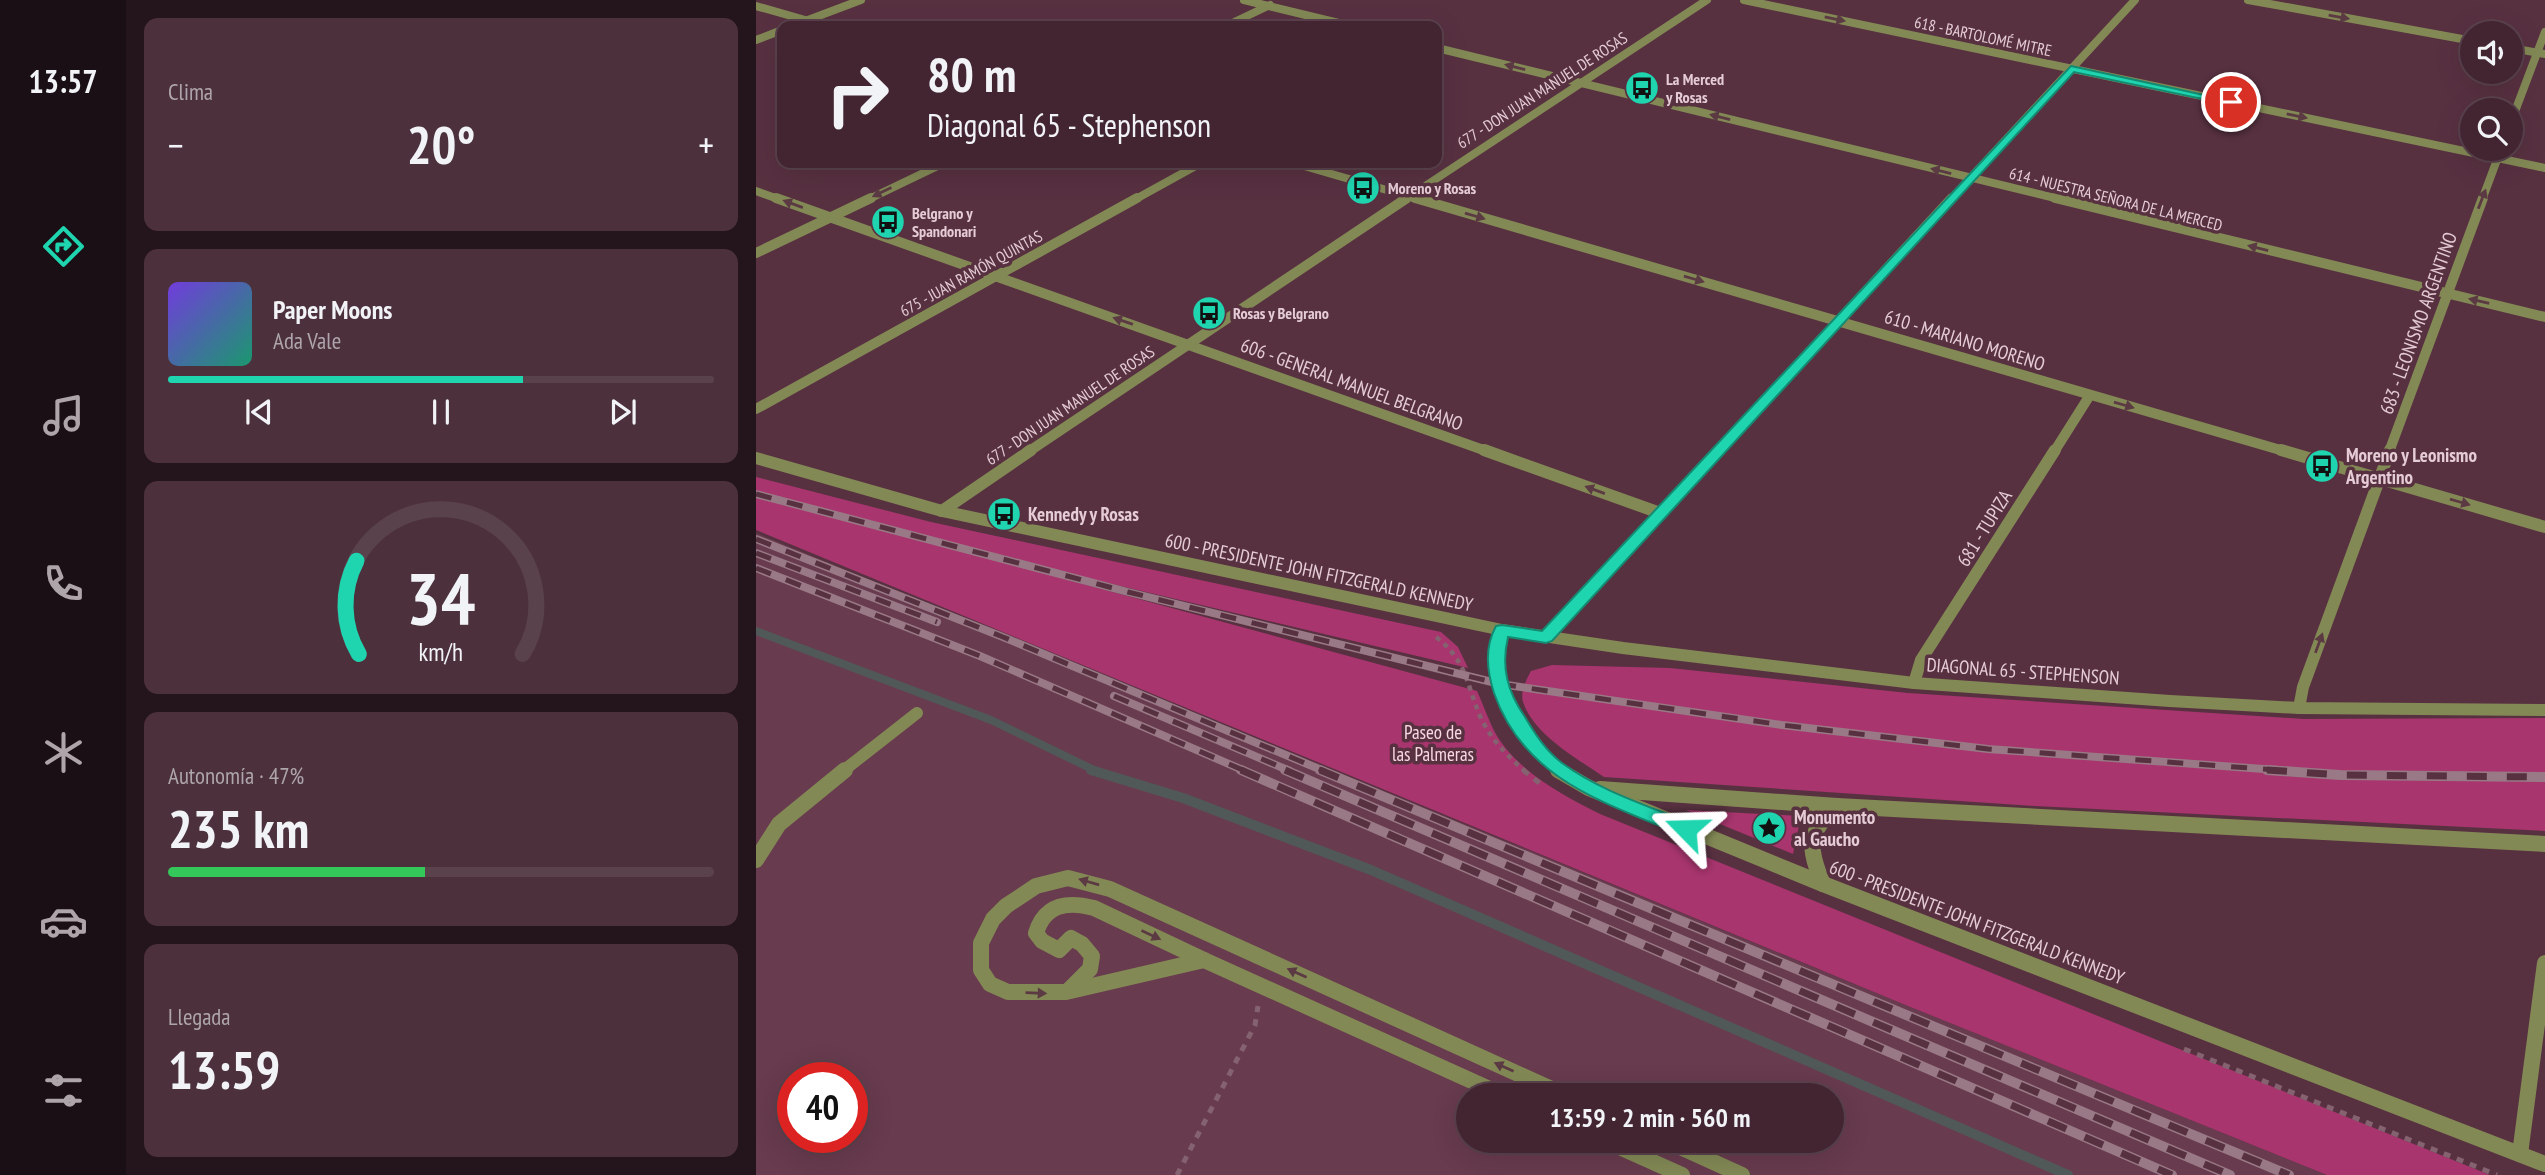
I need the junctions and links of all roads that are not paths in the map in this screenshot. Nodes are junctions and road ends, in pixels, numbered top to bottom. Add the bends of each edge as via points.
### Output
1 (861, 0) edge
2 (1244, 0) edge
3 (1280, 0) edge
4 (1707, 0) edge
5 (1744, 0) edge
6 (2135, 0) edge
7 (2248, 0) edge
8 (756, 6) edge
9 (1268, 6) junction
10 (807, 21) joint
11 (1236, 21) edge
12 (1330, 21) edge
13 (777, 32) edge
14 (2545, 33) edge
15 (2460, 39) edge
16 (756, 40) edge
17 (1442, 49) edge
18 (2523, 50) edge
19 (2542, 53) edge
20 (2071, 69) junction
21 (1582, 83) junction
22 (2522, 98) edge
23 (2460, 145) edge
24 (2496, 161) edge
25 (2523, 161) edge
26 (933, 168) edge
27 (1192, 168) edge
28 (1311, 168) edge
29 (2545, 168) edge
30 (1972, 178) junction
31 (756, 191) edge
32 (1410, 197) junction
33 (830, 217) junction
34 (756, 253) edge
35 (996, 277) junction
36 (2447, 294) junction
37 (2545, 317) edge
38 (1837, 320) junction
39 (1187, 344) junction
40 (2090, 396) junction
41 (756, 409) edge
42 (756, 458) edge
43 (2379, 479) junction
44 (942, 511) junction
45 (1660, 513) junction
46 (2545, 527) edge
47 (1502, 630) junction
48 (1546, 637) junction
49 (1914, 683) junction
50 (2299, 708) junction
51 (2545, 710) edge
52 (917, 713) dead end
53 (1589, 788) junction
54 (1837, 806) junction
55 (2545, 844) edge
56 (756, 860) edge
57 (1824, 884) junction
58 (1204, 960) junction
59 (2545, 963) edge
60 (1066, 992) junction
61 (1476, 1083) edge
62 (1538, 1083) edge
63 (1633, 1153) edge
64 (1693, 1153) edge
65 (2520, 1154) junction
66 (2545, 1164) edge
67 (1682, 1175) edge
68 (1742, 1175) edge

1 - 10 street
2 - 9 street
3 - 9 street
4 - 21 street, 677 - DON JUAN MANUEL DE ROSAS
5 -> 20 street, 618 - BARTOLOMÉ MITRE
6 - 20 street
7 -> 15 street
8 - 10 street
9 - 11 street
9 - 12 street
13 - 16 street
14 - 19 street
21 -> 17 street, 614 - NUESTRA SEÑORA DE LA MERCED
18 - 19 street
19 - 22 street
20 -> 23 street, 618 - BARTOLOMÉ MITRE
20 - 30 street
30 -> 21 street, 614 - NUESTRA SEÑORA DE LA MERCED
21 - 32 street, 677 - DON JUAN MANUEL DE ROSAS
36 -> 24 street, 683 - LEONISMO ARGENTINO
25 - 29 street, 618 - BARTOLOMÉ MITRE
26 -> 33 street
27 - 35 street, 675 - JUAN RAMÓN QUINTAS
28 - 32 street, 610 - MARIANO MORENO
36 -> 30 street, 614 - NUESTRA SEÑORA DE LA MERCED
30 - 38 street
33 -> 31 street, 606 - GENERAL MANUEL BELGRANO
32 -> 38 street, 610 - MARIANO MORENO
32 - 39 street, 677 - DON JUAN MANUEL DE ROSAS
33 - 34 street
33 - 35 street, 606 - GENERAL MANUEL BELGRANO
39 -> 35 street, 606 - GENERAL MANUEL BELGRANO
35 - 41 street, 675 - JUAN RAMÓN QUINTAS
37 -> 36 street, 614 - NUESTRA SEÑORA DE LA MERCED
36 - 43 street, 683 - LEONISMO ARGENTINO
38 - 40 street, 610 - MARIANO MORENO
38 - 45 street
39 - 44 street, 677 - DON JUAN MANUEL DE ROSAS
45 -> 39 street, 606 - GENERAL MANUEL BELGRANO
40 -> 43 street, 610 - MARIANO MORENO
40 - 49 street, 681 - TUPIZA via 1921,660
42 - 44 street, 600 - PRESIDENTE JOHN FITZGERALD KENNEDY
43 -> 46 street, 610 - MARIANO MORENO
50 -> 43 street, 683 - LEONISMO ARGENTINO
44 - 47 street, 600 - PRESIDENTE JOHN FITZGERALD KENNEDY
45 - 48 street
47 - 48 street, DIAGONAL 65 - STEPHENSON
47 - 53 street, 600 - PRESIDENTE JOHN FITZGERALD KENNEDY via 1494,659 1507,705 1536,749 1554,767
48 - 49 street, DIAGONAL 65 - STEPHENSON
49 - 50 street, DIAGONAL 65 - STEPHENSON
50 - 51 street, DIAGONAL 65 - STEPHENSON
52 - 56 street via 779,824
53 - 54 street
53 - 57 street, 600 - PRESIDENTE JOHN FITZGERALD KENNEDY
54 - 55 street
54 - 57 street via 1818,822 1811,842
57 - 65 street, 600 - PRESIDENTE JOHN FITZGERALD KENNEDY
58 - 60 street
60 -> 58 street via 1084,979 1093,956 1087,945 1071,937 1059,950 1036,933 1047,910 1061,903 1094,908
58 - 61 street
59 - 65 street
62 -> 60 street via 1110,889 1068,878 1036,886 1006,906 986,930 979,956 990,984 1008,992
63 - 67 street
64 - 68 street
65 - 66 street, 600 - PRESIDENTE JOHN FITZGERALD KENNEDY

